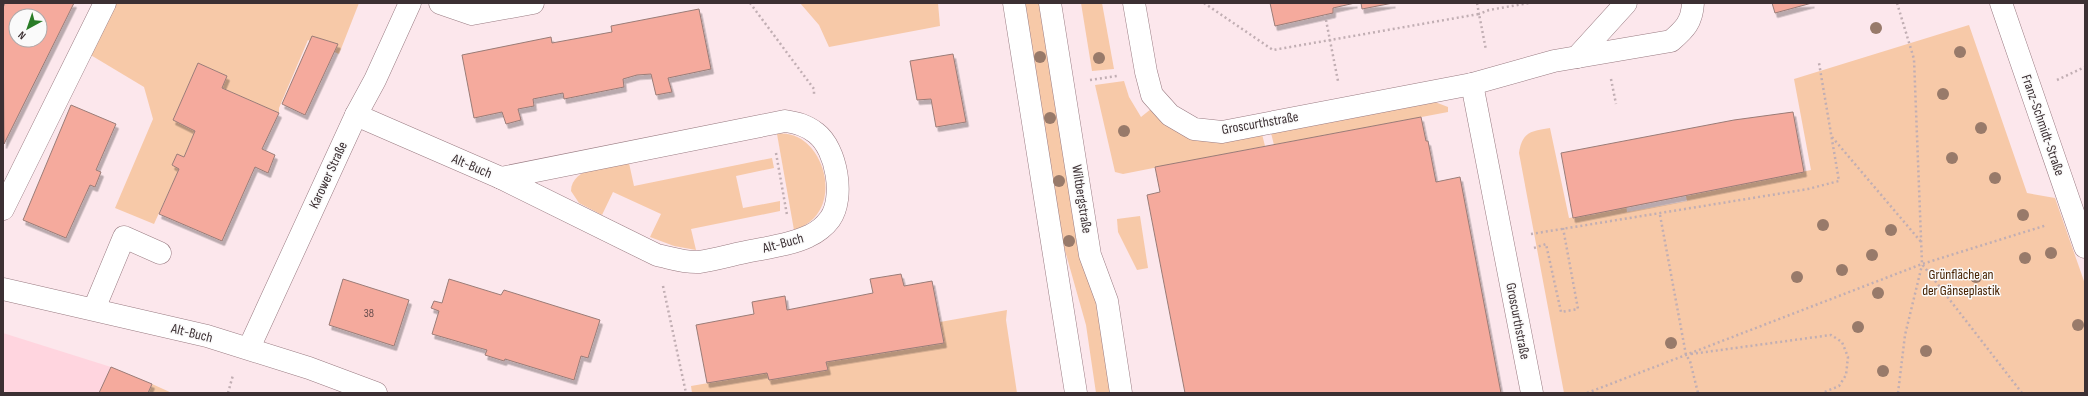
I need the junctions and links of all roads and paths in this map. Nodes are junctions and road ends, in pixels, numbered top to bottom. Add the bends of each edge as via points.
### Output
1 (105, 3) edge
2 (410, 3) edge
3 (440, 3) edge
4 (533, 3) edge
5 (750, 3) edge
6 (1014, 3) edge
7 (1050, 3) edge
8 (1134, 3) edge
9 (1477, 3) edge
10 (1529, 3) edge
11 (1626, 3) edge
12 (1693, 3) edge
13 (1897, 3) edge
14 (2001, 3) edge
15 (1206, 4) edge
16 (1479, 14) junction
17 (1325, 15) dead end
18 (1330, 40) junction
19 (1577, 57) junction
20 (1819, 63) dead end
21 (2085, 67) edge
22 (2057, 80) dead end
23 (1482, 81) junction
24 (814, 94) dead end
25 (1343, 109) junction
26 (356, 115) junction
27 (770, 123) junction
28 (1831, 136) junction
29 (1843, 149) junction
30 (1834, 151) junction
31 (501, 178) junction
32 (3, 209) edge
33 (1660, 214) junction
34 (2079, 214) edge
35 (1563, 228) junction
36 (1527, 234) dead end
37 (792, 242) junction
38 (1922, 243) junction
39 (2085, 247) edge
40 (160, 253) dead end
41 (657, 255) junction
42 (1506, 255) junction
43 (1922, 264) junction
44 (3, 289) edge
45 (94, 309) junction
46 (248, 348) junction
47 (1686, 355) junction
48 (233, 374) dead end
49 (228, 393) edge
50 (376, 393) edge
51 (686, 393) edge
52 (1076, 393) edge
53 (1122, 393) edge
54 (1532, 393) edge
55 (1587, 393) edge
56 (1698, 393) edge
57 (1822, 393) edge
58 (1898, 393) edge
59 (2022, 393) edge

1 - 32 street
2 - 26 street, Karower Straße via 376,80
3 - 4 street via 472,14
5 - 24 path via 814,89
6 - 52 street
7 - 53 street, Wiltbergstraße via 1090,254 1107,301
8 - 25 street, Groscurthstraße via 1152,95 1170,115 1194,129 1222,132
9 - 16 path
10 - 16 path
11 - 19 street
12 - 19 street, Groscurthstraße via 1692,16 1683,31 1671,41
13 - 38 path via 1914,59
14 - 34 street, Franz-Schmidt-Straße
15 - 18 path via 1273,50
16 - 18 path
16 - 23 path
17 - 18 path
18 - 25 path
19 - 23 street, Groscurthstraße
20 - 28 path
21 - 22 path
23 - 25 street, Groscurthstraße
23 - 42 street, Groscurthstraße
26 - 31 street, Alt-Buch
26 - 46 street, Karower Straße
27 - 31 street, Alt-Buch
27 - 37 path
27 - 37 street, Alt-Buch via 800,123 817,134 828,148 839,190 836,209 829,220 809,236
28 - 29 path
28 - 30 path
29 - 30 path
29 - 38 path
30 - 33 path via 1839,181 1808,189
31 - 41 street, Alt-Buch
33 - 35 path
33 - 47 path
34 - 39 street, Franz-Schmidt-Straße
34 - 43 path
35 - 36 path
35 - 42 path via 1578,309 1561,312 1546,244
37 - 41 street, Alt-Buch via 699,262
38 - 43 path
40 - 45 street via 124,237
41 - 51 path
42 - 54 street, Groscurthstraße
43 - 47 path
43 - 58 path via 1905,335
43 - 59 path
44 - 45 street, Alt-Buch
45 - 46 street, Alt-Buch
46 - 50 street, Alt-Buch
47 - 55 path
47 - 56 path via 1690,360
47 - 57 path via 1832,335 1842,342 1848,357 1846,375 1839,386
48 - 49 path

